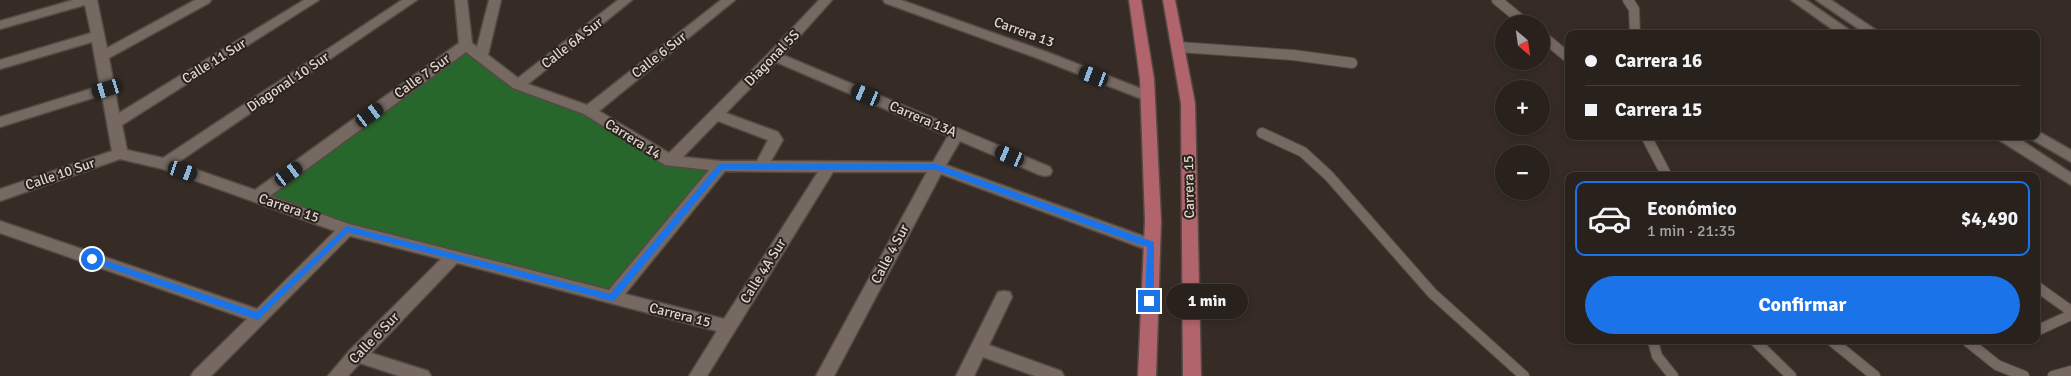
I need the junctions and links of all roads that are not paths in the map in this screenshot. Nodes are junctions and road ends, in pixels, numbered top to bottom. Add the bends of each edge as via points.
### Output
1 (89, 0) edge
2 (205, 0) edge
3 (313, 0) edge
4 (410, 0) edge
5 (461, 0) edge
6 (495, 0) edge
7 (626, 0) edge
8 (729, 0) edge
9 (826, 0) edge
10 (889, 0) edge
11 (1135, 0) edge
12 (1169, 0) edge
13 (1497, 0) edge
14 (1628, 0) edge
15 (1798, 0) edge
16 (1822, 0) edge
17 (1515, 15) edge
18 (0, 25) edge
19 (1635, 30) edge
20 (1843, 30) edge
21 (1870, 30) edge
22 (96, 36) junction
23 (1550, 43) edge
24 (466, 44) junction
25 (1178, 47) junction
26 (1565, 55) edge
27 (480, 56) junction
28 (774, 56) junction
29 (101, 57) junction
30 (1352, 63) dead end
31 (0, 65) edge
32 (518, 85) junction
33 (107, 89) junction
34 (1147, 96) junction
35 (589, 111) junction
36 (716, 114) junction
37 (0, 122) edge
38 (114, 122) junction
39 (957, 133) junction
40 (1262, 133) dead end
41 (2040, 138) edge
42 (1648, 140) edge
43 (2010, 140) edge
44 (120, 154) junction
45 (2071, 157) edge
46 (670, 161) junction
47 (165, 164) junction
48 (721, 166) junction
49 (761, 166) junction
50 (828, 166) junction
51 (937, 167) junction
52 (1045, 171) dead end
53 (1665, 172) edge
54 (2071, 180) edge
55 (0, 195) edge
56 (257, 197) junction
57 (0, 227) edge
58 (347, 229) junction
59 (1151, 245) junction
60 (453, 257) junction
61 (2040, 289) edge
62 (1004, 297) dead end
63 (612, 298) junction
64 (2071, 313) edge
65 (258, 316) junction
66 (728, 327) junction
67 (2040, 328) edge
68 (1654, 344) edge
69 (1758, 344) edge
70 (1836, 344) edge
71 (1971, 344) edge
72 (979, 348) junction
73 (356, 355) junction
74 (2071, 371) edge
75 (200, 376) edge
76 (338, 376) edge
77 (422, 376) edge
78 (698, 376) edge
79 (825, 376) edge
80 (965, 376) edge
81 (1055, 376) edge
82 (1146, 376) edge
83 (1192, 376) edge
84 (1524, 376) edge
85 (1673, 376) edge
86 (1791, 376) edge
87 (1875, 376) edge
88 (2024, 376) edge
89 (2053, 376) edge

1 - 18 street
1 - 22 street
2 - 29 street
3 - 38 street, Calle 11 Sur
4 - 47 street, Diagonal 10 Sur
5 - 24 street
6 - 27 street
7 - 32 street, Calle 6A Sur
8 - 35 street, Calle 6 Sur
9 - 28 street, Diagonal 5S
10 - 34 street, Carrera 13
11 - 34 main road
12 - 25 main road, Carrera 15
13 - 17 lane
14 - 19 lane via 1634,9
15 - 20 street
16 - 21 street
22 - 29 street
22 - 31 street
23 - 26 lane
24 - 27 street, Carrera 14
24 - 56 street, Calle 7 Sur
25 - 30 lane via 1293,55
25 - 83 main road, Carrera 15 via 1188,103
27 - 32 street, Carrera 14
28 - 36 street, Diagonal 5S
28 - 39 street, Carrera 13A
29 - 33 street
32 - 35 street, Carrera 14
33 - 37 street
33 - 38 street
34 - 59 main road
35 - 46 street, Carrera 14
36 - 46 street, Diagonal 5S
36 - 49 street via 776,140
38 - 44 street
39 - 51 street, Calle 4 Sur
39 - 52 street, Carrera 13A
40 - 84 lane via 1303,152 1432,293
41 - 45 street
42 - 53 lane
43 - 54 street
44 - 47 street, Carrera 15
44 - 55 street, Calle 10 Sur
46 - 48 street, Carrera 14
47 - 56 street, Carrera 15
48 - 49 street, Carrera 14
48 - 63 street
49 - 50 street, Carrera 14
50 - 51 street, Carrera 14
50 - 66 street, Calle 4A Sur
51 - 59 street, Carrera 14
51 - 79 street, Calle 4 Sur
56 - 58 street, Carrera 15
57 - 65 street
58 - 60 street, Carrera 15
58 - 65 street
59 - 82 main road
60 - 63 street, Carrera 15
60 - 73 street, Calle 6 Sur
61 - 64 lane
62 - 72 street
63 - 66 street, Carrera 15
64 - 67 lane
65 - 75 street
66 - 78 street, Calle 4A Sur
68 - 85 lane via 1666,370
69 - 86 lane
70 - 87 lane
71 - 88 lane via 1997,365
72 - 80 street
72 - 81 street
73 - 76 street, Calle 6 Sur
73 - 77 street
74 - 89 lane

